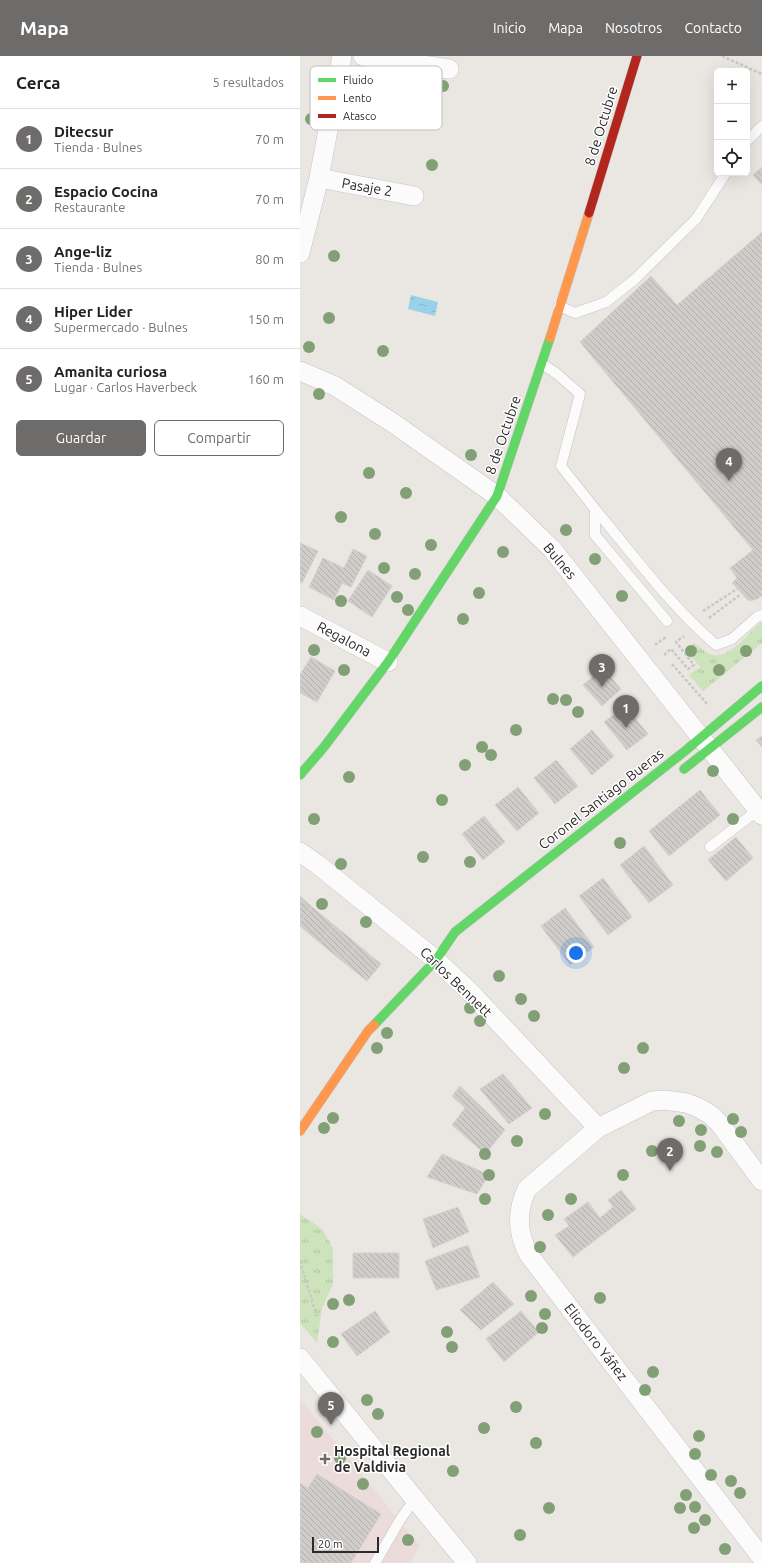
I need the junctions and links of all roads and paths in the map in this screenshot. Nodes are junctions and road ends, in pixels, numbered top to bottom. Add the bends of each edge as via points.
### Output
1 (342, 56) edge
2 (363, 56) edge
3 (637, 56) edge
4 (722, 56) edge
5 (340, 66) edge
6 (429, 66) edge
7 (442, 68) edge
8 (449, 69) dead end
9 (762, 74) edge
10 (762, 126) edge
11 (328, 130) edge
12 (748, 140) edge
13 (724, 176) edge
14 (319, 178) junction
15 (414, 196) dead end
16 (300, 254) edge
17 (560, 306) junction
18 (542, 364) junction
19 (300, 371) edge
20 (496, 496) junction
21 (595, 509) junction
22 (737, 588) dead end
23 (762, 615) edge
24 (300, 616) edge
25 (689, 620) junction
26 (667, 621) dead end
27 (388, 662) junction
28 (762, 686) edge
29 (762, 707) edge
30 (706, 742) junction
31 (300, 775) edge
32 (675, 775) dead end
33 (760, 812) edge
34 (710, 847) dead end
35 (300, 852) edge
36 (459, 945) dead end
37 (436, 960) junction
38 (598, 1128) junction
39 (300, 1131) edge
40 (762, 1182) edge
41 (300, 1261) edge
42 (317, 1317) dead end
43 (300, 1358) edge
44 (414, 1500) junction
45 (762, 1558) edge
46 (375, 1563) edge
47 (467, 1563) edge

1 - 5 street
2 - 6 street
3 - 17 street, 8 de Octubre
4 - 9 path
7 - 8 street
10 - 12 lane
11 - 14 street
13 - 17 lane via 696,219 634,280 606,302 575,313
14 - 15 street, Pasaje 2
14 - 16 street
17 - 18 street, 8 de Octubre
18 - 20 street, 8 de Octubre
18 - 21 lane via 580,394 562,466
19 - 20 street, Bulnes via 335,386 393,423
20 - 27 street, 8 de Octubre
20 - 30 street, Bulnes via 552,549
21 - 25 lane
21 - 26 lane via 595,535
22 - 25 path
23 - 25 lane via 732,639 716,645
24 - 27 street, Regalona
27 - 31 street, 8 de Octubre
28 - 30 street, Coronel Santiago Bueras
29 - 30 street, Coronel Santiago Bueras
30 - 32 street, Coronel Santiago Bueras
30 - 33 street, Bulnes
30 - 37 street, Coronel Santiago Bueras via 684,751 455,932
33 - 34 lane
35 - 37 street, Carlos Bennett
36 - 37 street
37 - 38 street, Carlos Bennett via 470,992
37 - 39 street via 368,1031
38 - 40 street, Eliodoro Yáñez via 652,1101 686,1103 711,1115 720,1124
38 - 45 street, Eliodoro Yáñez via 527,1189 519,1212 523,1246
41 - 42 path
43 - 44 street
44 - 46 lane
44 - 47 street

